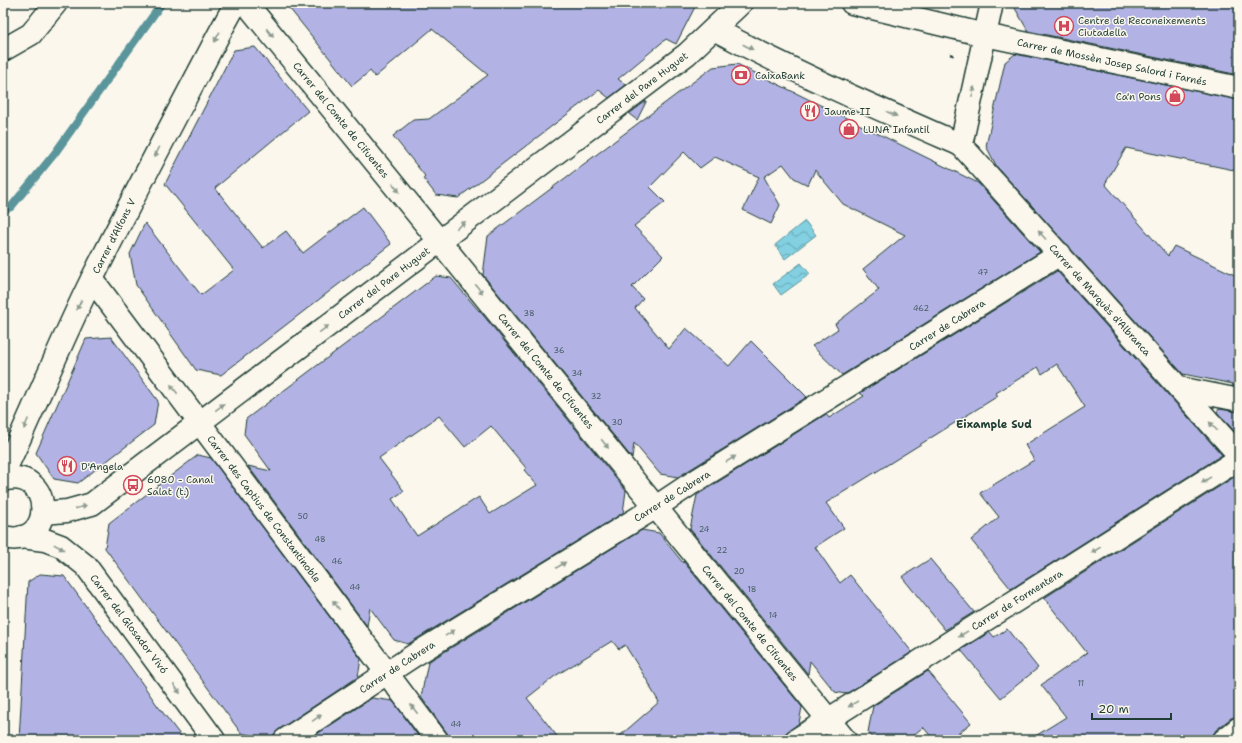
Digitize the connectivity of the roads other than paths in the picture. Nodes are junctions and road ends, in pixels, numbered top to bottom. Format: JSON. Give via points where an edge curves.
{"nodes":[{"id":1,"x":56,"y":3,"type":"edge"},
{"id":2,"x":236,"y":3,"type":"edge"},
{"id":3,"x":246,"y":3,"type":"edge"},
{"id":4,"x":741,"y":3,"type":"edge"},
{"id":5,"x":852,"y":3,"type":"edge"},
{"id":6,"x":992,"y":3,"type":"edge"},
{"id":7,"x":714,"y":29,"type":"junction"},
{"id":8,"x":985,"y":35,"type":"junction"},
{"id":9,"x":3,"y":50,"type":"edge"},
{"id":10,"x":1239,"y":88,"type":"edge"},
{"id":11,"x":960,"y":145,"type":"junction"},
{"id":12,"x":440,"y":241,"type":"junction"},
{"id":13,"x":1060,"y":254,"type":"junction"},
{"id":14,"x":92,"y":279,"type":"junction"},
{"id":15,"x":1178,"y":388,"type":"junction"},
{"id":16,"x":1239,"y":400,"type":"edge"},
{"id":17,"x":199,"y":423,"type":"junction"},
{"id":18,"x":1239,"y":455,"type":"edge"},
{"id":19,"x":1239,"y":459,"type":"edge"},
{"id":20,"x":3,"y":474,"type":"edge"},
{"id":21,"x":3,"y":480,"type":"edge"},
{"id":22,"x":656,"y":507,"type":"junction"},
{"id":23,"x":43,"y":513,"type":"junction"},
{"id":24,"x":13,"y":537,"type":"edge"},
{"id":25,"x":387,"y":673,"type":"junction"},
{"id":26,"x":828,"y":719,"type":"junction"},
{"id":27,"x":1239,"y":728,"type":"edge"},
{"id":28,"x":214,"y":740,"type":"edge"},
{"id":29,"x":285,"y":740,"type":"edge"},
{"id":30,"x":437,"y":740,"type":"edge"},
{"id":31,"x":796,"y":740,"type":"edge"},
{"id":32,"x":846,"y":740,"type":"edge"},
{"id":33,"x":1224,"y":740,"type":"edge"}],
"edges":[{"from":1,"to":9,"type":"street","via":[[31,34]]},
{"from":2,"to":14,"type":"street","name":"Carrer d'Alfons V","one_way":true},
{"from":3,"to":12,"type":"street","name":"Carrer del Comte de Cifuentes","one_way":true},
{"from":4,"to":7,"type":"street","name":"Carrer del Pare Huguet"},
{"from":5,"to":8,"type":"street","name":"Carrer de Mossèn Josep Salord i Farnés"},
{"from":6,"to":8,"type":"street"},
{"from":7,"to":11,"type":"street","one_way":true,"via":[[764,56]]},
{"from":12,"to":7,"type":"street","name":"Carrer del Pare Huguet","one_way":true,"via":[[687,54]]},
{"from":8,"to":10,"type":"street","name":"Carrer de Mossèn Josep Salord i Farnés"},
{"from":11,"to":8,"type":"street","one_way":true},
{"from":13,"to":11,"type":"street","name":"Carrer de Marquès d'Albranca","one_way":true},
{"from":17,"to":12,"type":"street","name":"Carrer del Pare Huguet","one_way":true},
{"from":12,"to":22,"type":"street","name":"Carrer del Comte de Cifuentes","one_way":true},
{"from":13,"to":15,"type":"street","name":"Carrer de Marquès d'Albranca"},
{"from":22,"to":13,"type":"street","name":"Carrer de Cabrera","one_way":true},
{"from":17,"to":14,"type":"street","name":"Carrer des Captius de Constantinoble","one_way":true},
{"from":14,"to":20,"type":"street","name":"Carrer d'Alfons V","one_way":true},
{"from":15,"to":16,"type":"street"},
{"from":18,"to":15,"type":"street","name":"Carrer de Marquès d'Albranca","one_way":true},
{"from":23,"to":17,"type":"street","name":"Carrer del Pare Huguet","one_way":true,"via":[[67,511],[92,504]]},
{"from":25,"to":17,"type":"street","name":"Carrer des Captius de Constantinoble","one_way":true},
{"from":19,"to":26,"type":"street","name":"Carrer de Formentera","one_way":true},
{"from":21,"to":23,"type":"street","via":[[18,479],[27,482],[40,495]]},
{"from":25,"to":22,"type":"street","name":"Carrer de Cabrera","one_way":true},
{"from":22,"to":26,"type":"street","name":"Carrer del Comte de Cifuentes"},
{"from":23,"to":24,"type":"street","via":[[41,521],[30,534]]},
{"from":24,"to":28,"type":"street","name":"Carrer del Glosador Vivó","one_way":true,"via":[[45,540],[61,546],[86,566]]},
{"from":29,"to":25,"type":"street","name":"Carrer de Cabrera","one_way":true},
{"from":30,"to":25,"type":"street","name":"Carrer des Captius de Constantinoble","one_way":true},
{"from":26,"to":31,"type":"street","name":"Carrer de Formentera"},
{"from":26,"to":32,"type":"street","name":"Carrer del Comte de Cifuentes"},
{"from":27,"to":33,"type":"street"}]}
